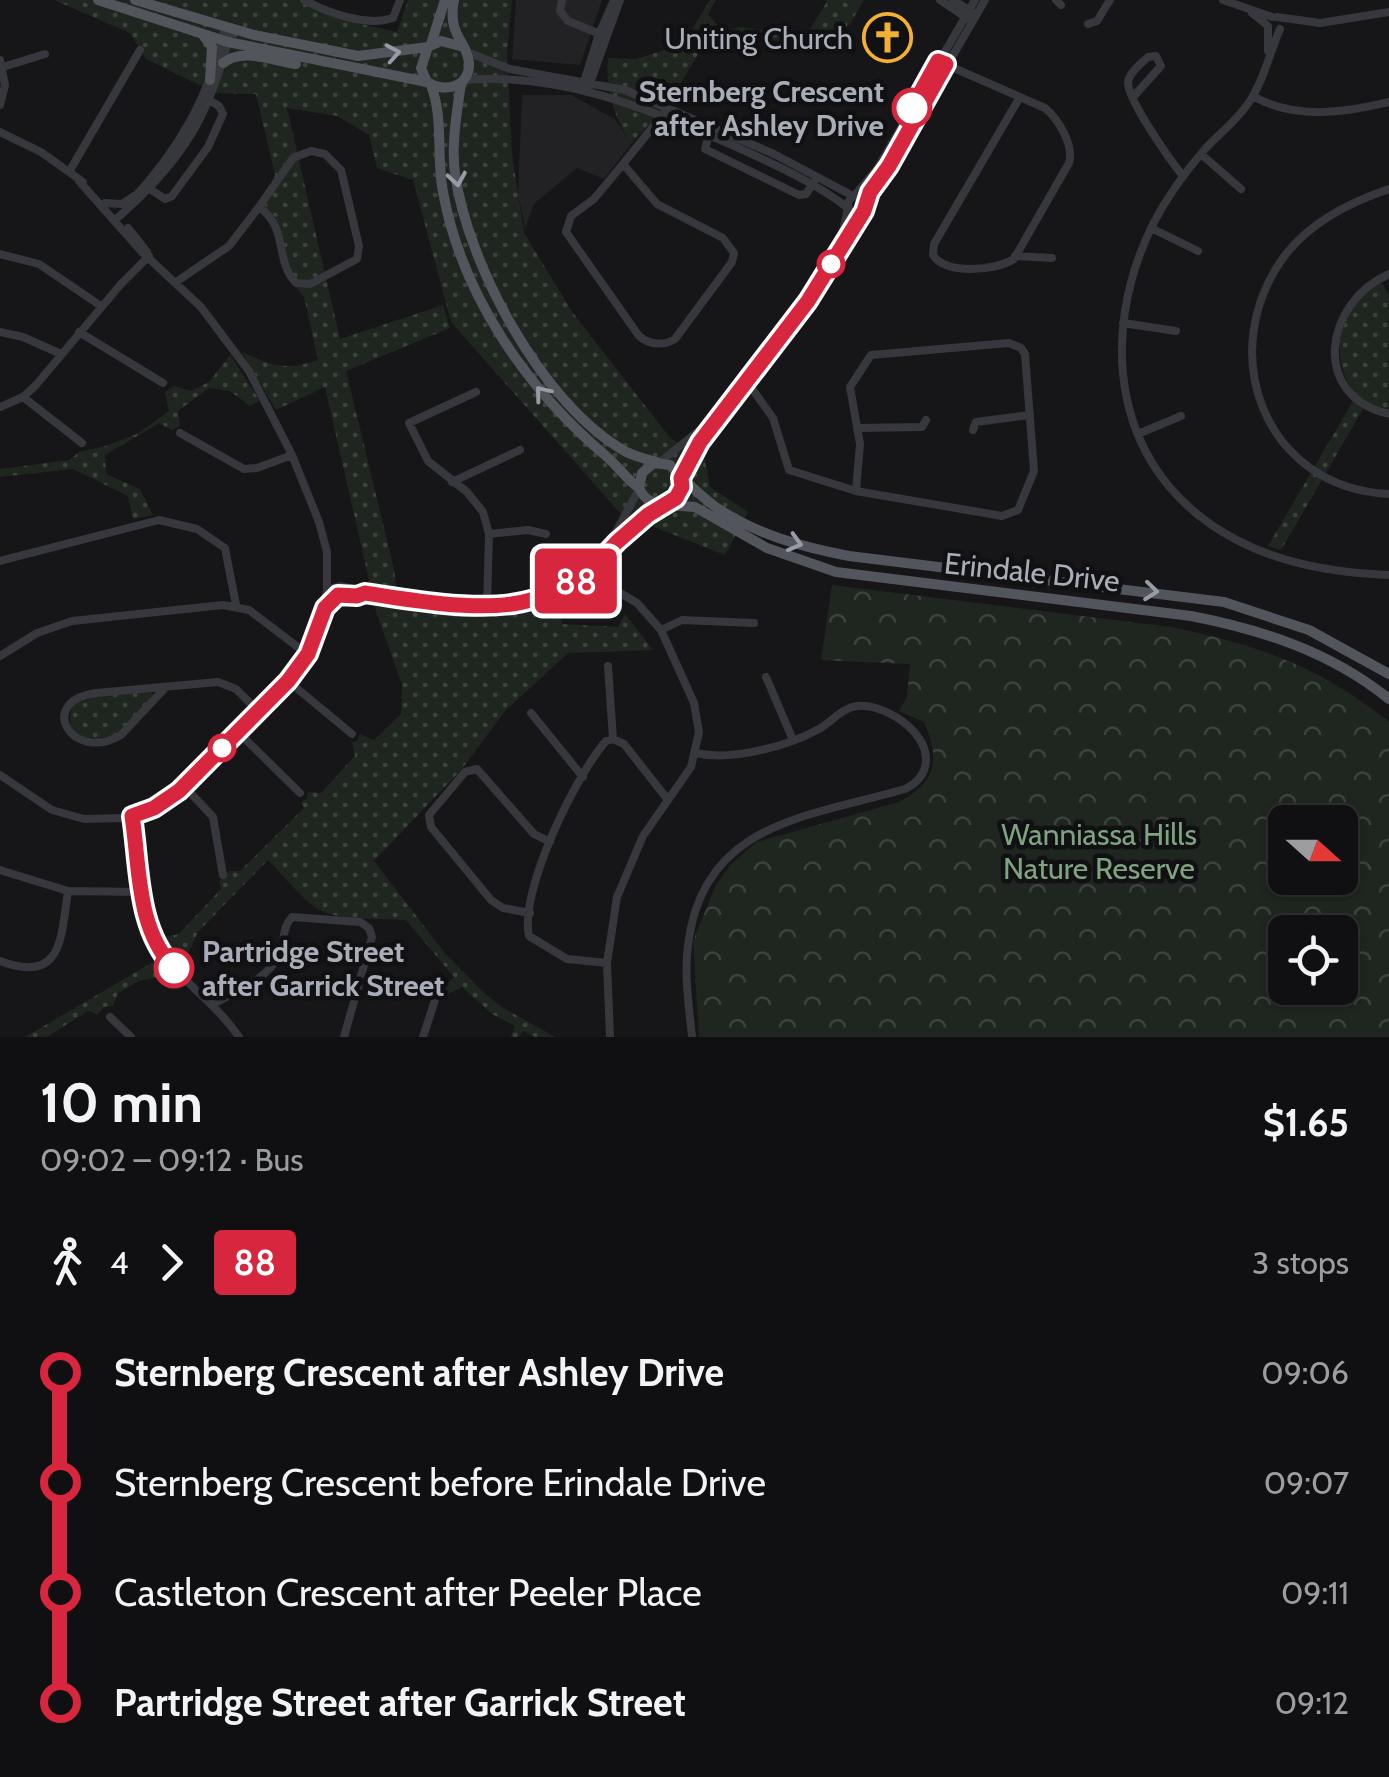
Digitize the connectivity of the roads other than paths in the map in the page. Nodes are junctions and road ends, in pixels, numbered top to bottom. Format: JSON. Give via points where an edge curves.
{"nodes":[{"id":1,"x":98,"y":0,"type":"edge"},
{"id":2,"x":118,"y":0,"type":"edge"},
{"id":3,"x":136,"y":0,"type":"edge"},
{"id":4,"x":304,"y":0,"type":"edge"},
{"id":5,"x":400,"y":0,"type":"edge"},
{"id":6,"x":445,"y":0,"type":"edge"},
{"id":7,"x":454,"y":0,"type":"edge"},
{"id":8,"x":562,"y":0,"type":"edge"},
{"id":9,"x":617,"y":0,"type":"edge"},
{"id":10,"x":940,"y":0,"type":"edge"},
{"id":11,"x":956,"y":0,"type":"edge"},
{"id":12,"x":985,"y":0,"type":"edge"},
{"id":13,"x":1110,"y":0,"type":"edge"},
{"id":14,"x":1228,"y":1,"type":"edge"},
{"id":15,"x":971,"y":10,"type":"edge"},
{"id":16,"x":1389,"y":12,"type":"edge"},
{"id":17,"x":1273,"y":20,"type":"junction"},
{"id":18,"x":166,"y":23,"type":"junction"},
{"id":19,"x":1300,"y":23,"type":"junction"},
{"id":20,"x":1096,"y":24,"type":"dead end"},
{"id":21,"x":228,"y":28,"type":"junction"},
{"id":22,"x":1280,"y":29,"type":"junction"},
{"id":23,"x":203,"y":34,"type":"junction"},
{"id":24,"x":602,"y":35,"type":"junction"},
{"id":25,"x":225,"y":41,"type":"junction"},
{"id":26,"x":430,"y":46,"type":"junction"},
{"id":27,"x":462,"y":48,"type":"junction"},
{"id":28,"x":266,"y":49,"type":"junction"},
{"id":29,"x":140,"y":50,"type":"dead end"},
{"id":30,"x":45,"y":54,"type":"dead end"},
{"id":31,"x":1268,"y":58,"type":"junction"},
{"id":32,"x":594,"y":61,"type":"junction"},
{"id":33,"x":942,"y":62,"type":"junction"},
{"id":34,"x":223,"y":63,"type":"junction"},
{"id":35,"x":1,"y":64,"type":"edge"},
{"id":36,"x":528,"y":72,"type":"junction"},
{"id":37,"x":558,"y":76,"type":"junction"},
{"id":38,"x":210,"y":80,"type":"junction"},
{"id":39,"x":462,"y":81,"type":"junction"},
{"id":40,"x":429,"y":83,"type":"junction"},
{"id":41,"x":532,"y":83,"type":"junction"},
{"id":42,"x":586,"y":86,"type":"junction"},
{"id":43,"x":625,"y":95,"type":"junction"},
{"id":44,"x":1134,"y":96,"type":"junction"},
{"id":45,"x":1252,"y":96,"type":"junction"},
{"id":46,"x":1020,"y":97,"type":"junction"},
{"id":47,"x":206,"y":99,"type":"junction"},
{"id":48,"x":1389,"y":102,"type":"edge"},
{"id":49,"x":0,"y":105,"type":"edge"},
{"id":50,"x":665,"y":112,"type":"junction"},
{"id":51,"x":710,"y":131,"type":"junction"},
{"id":52,"x":0,"y":132,"type":"edge"},
{"id":53,"x":1201,"y":154,"type":"junction"},
{"id":54,"x":624,"y":164,"type":"junction"},
{"id":55,"x":69,"y":172,"type":"junction"},
{"id":56,"x":1183,"y":176,"type":"junction"},
{"id":57,"x":80,"y":180,"type":"junction"},
{"id":58,"x":814,"y":182,"type":"junction"},
{"id":59,"x":148,"y":187,"type":"junction"},
{"id":60,"x":1389,"y":188,"type":"edge"},
{"id":61,"x":1241,"y":189,"type":"dead end"},
{"id":62,"x":140,"y":195,"type":"junction"},
{"id":63,"x":854,"y":196,"type":"junction"},
{"id":64,"x":105,"y":203,"type":"junction"},
{"id":65,"x":259,"y":206,"type":"junction"},
{"id":66,"x":848,"y":208,"type":"junction"},
{"id":67,"x":864,"y":209,"type":"junction"},
{"id":68,"x":115,"y":218,"type":"junction"},
{"id":69,"x":1151,"y":228,"type":"junction"},
{"id":70,"x":130,"y":230,"type":"junction"},
{"id":71,"x":1198,"y":251,"type":"dead end"},
{"id":72,"x":0,"y":254,"type":"edge"},
{"id":73,"x":149,"y":256,"type":"junction"},
{"id":74,"x":1015,"y":256,"type":"junction"},
{"id":75,"x":1052,"y":258,"type":"dead end"},
{"id":76,"x":1389,"y":274,"type":"edge"},
{"id":77,"x":176,"y":282,"type":"junction"},
{"id":78,"x":102,"y":306,"type":"junction"},
{"id":79,"x":1123,"y":323,"type":"junction"},
{"id":80,"x":1176,"y":330,"type":"dead end"},
{"id":81,"x":0,"y":332,"type":"edge"},
{"id":82,"x":80,"y":332,"type":"junction"},
{"id":83,"x":779,"y":337,"type":"junction"},
{"id":84,"x":61,"y":354,"type":"junction"},
{"id":85,"x":746,"y":380,"type":"junction"},
{"id":86,"x":163,"y":384,"type":"dead end"},
{"id":87,"x":476,"y":392,"type":"dead end"},
{"id":88,"x":23,"y":396,"type":"junction"},
{"id":89,"x":0,"y":407,"type":"edge"},
{"id":90,"x":1389,"y":414,"type":"edge"},
{"id":91,"x":1030,"y":415,"type":"junction"},
{"id":92,"x":1182,"y":416,"type":"dead end"},
{"id":93,"x":973,"y":423,"type":"dead end"},
{"id":94,"x":924,"y":427,"type":"dead end"},
{"id":95,"x":857,"y":428,"type":"junction"},
{"id":96,"x":180,"y":434,"type":"dead end"},
{"id":97,"x":1138,"y":434,"type":"junction"},
{"id":98,"x":82,"y":443,"type":"dead end"},
{"id":99,"x":520,"y":450,"type":"dead end"},
{"id":100,"x":292,"y":456,"type":"junction"},
{"id":101,"x":658,"y":463,"type":"junction"},
{"id":102,"x":681,"y":478,"type":"junction"},
{"id":103,"x":452,"y":482,"type":"junction"},
{"id":104,"x":639,"y":489,"type":"junction"},
{"id":105,"x":856,"y":490,"type":"junction"},
{"id":106,"x":1389,"y":494,"type":"edge"},
{"id":107,"x":665,"y":505,"type":"junction"},
{"id":108,"x":489,"y":534,"type":"junction"},
{"id":109,"x":546,"y":534,"type":"dead end"},
{"id":110,"x":590,"y":559,"type":"junction"},
{"id":111,"x":0,"y":561,"type":"edge"},
{"id":112,"x":600,"y":567,"type":"junction"},
{"id":113,"x":329,"y":573,"type":"junction"},
{"id":114,"x":588,"y":573,"type":"junction"},
{"id":115,"x":1389,"y":575,"type":"edge"},
{"id":116,"x":611,"y":585,"type":"junction"},
{"id":117,"x":328,"y":590,"type":"junction"},
{"id":118,"x":339,"y":590,"type":"junction"},
{"id":119,"x":236,"y":605,"type":"junction"},
{"id":120,"x":488,"y":606,"type":"junction"},
{"id":121,"x":325,"y":608,"type":"junction"},
{"id":122,"x":1191,"y":616,"type":"junction"},
{"id":123,"x":754,"y":624,"type":"dead end"},
{"id":124,"x":661,"y":630,"type":"junction"},
{"id":125,"x":308,"y":654,"type":"junction"},
{"id":126,"x":0,"y":656,"type":"edge"},
{"id":127,"x":608,"y":666,"type":"dead end"},
{"id":128,"x":1385,"y":671,"type":"edge"},
{"id":129,"x":766,"y":677,"type":"dead end"},
{"id":130,"x":288,"y":681,"type":"junction"},
{"id":131,"x":166,"y":687,"type":"junction"},
{"id":132,"x":1389,"y":690,"type":"edge"},
{"id":133,"x":1389,"y":699,"type":"edge"},
{"id":134,"x":258,"y":711,"type":"junction"},
{"id":135,"x":531,"y":714,"type":"dead end"},
{"id":136,"x":238,"y":732,"type":"junction"},
{"id":137,"x":352,"y":734,"type":"dead end"},
{"id":138,"x":612,"y":738,"type":"junction"},
{"id":139,"x":793,"y":740,"type":"junction"},
{"id":140,"x":696,"y":753,"type":"junction"},
{"id":141,"x":0,"y":775,"type":"edge"},
{"id":142,"x":583,"y":776,"type":"junction"},
{"id":143,"x":184,"y":786,"type":"junction"},
{"id":144,"x":300,"y":793,"type":"dead end"},
{"id":145,"x":668,"y":800,"type":"junction"},
{"id":146,"x":132,"y":816,"type":"junction"},
{"id":147,"x":550,"y":842,"type":"junction"},
{"id":148,"x":0,"y":870,"type":"edge"},
{"id":149,"x":223,"y":876,"type":"dead end"},
{"id":150,"x":68,"y":891,"type":"junction"},
{"id":151,"x":142,"y":892,"type":"junction"},
{"id":152,"x":530,"y":913,"type":"junction"},
{"id":153,"x":0,"y":960,"type":"edge"},
{"id":154,"x":607,"y":963,"type":"junction"},
{"id":155,"x":436,"y":997,"type":"dead end"},
{"id":156,"x":213,"y":1004,"type":"junction"},
{"id":157,"x":110,"y":1017,"type":"dead end"},
{"id":158,"x":131,"y":1037,"type":"edge"},
{"id":159,"x":238,"y":1037,"type":"edge"},
{"id":160,"x":344,"y":1037,"type":"edge"},
{"id":161,"x":422,"y":1037,"type":"edge"},
{"id":162,"x":610,"y":1037,"type":"edge"},
{"id":163,"x":692,"y":1037,"type":"edge"}],
"edges":[{"from":1,"to":18,"type":"main road"},
{"from":2,"to":18,"type":"street"},
{"from":3,"to":21,"type":"main road"},
{"from":4,"to":5,"type":"street","via":[[338,14],[384,20],[393,18]]},
{"from":6,"to":26,"type":"main road"},
{"from":7,"to":27,"type":"main road"},
{"from":8,"to":24,"type":"street","via":[[564,18]]},
{"from":9,"to":24,"type":"street"},
{"from":10,"to":15,"type":"street"},
{"from":11,"to":15,"type":"street"},
{"from":12,"to":15,"type":"street"},
{"from":13,"to":20,"type":"street"},
{"from":14,"to":17,"type":"street"},
{"from":15,"to":33,"type":"street"},
{"from":16,"to":19,"type":"street"},
{"from":17,"to":19,"type":"street"},
{"from":17,"to":22,"type":"street","via":[[1273,31]]},
{"from":17,"to":31,"type":"street"},
{"from":18,"to":23,"type":"main road"},
{"from":19,"to":22,"type":"street"},
{"from":21,"to":25,"type":"street"},
{"from":21,"to":28,"type":"main road"},
{"from":22,"to":31,"type":"street"},
{"from":23,"to":25,"type":"main road"},
{"from":23,"to":38,"type":"main road","via":[[212,47]]},
{"from":24,"to":32,"type":"street"},
{"from":25,"to":28,"type":"main road"},
{"from":25,"to":34,"type":"street"},
{"from":25,"to":38,"type":"street"},
{"from":26,"to":27,"type":"main road","via":[[448,41]]},
{"from":28,"to":26,"type":"main road","one_way":true,"via":[[284,41],[358,56]]},
{"from":26,"to":40,"type":"main road","via":[[421,68]]},
{"from":27,"to":36,"type":"street"},
{"from":27,"to":39,"type":"main road","via":[[469,61]]},
{"from":28,"to":34,"type":"main road"},
{"from":28,"to":40,"type":"main road"},
{"from":29,"to":55,"type":"street"},
{"from":30,"to":35,"type":"street"},
{"from":31,"to":45,"type":"street"},
{"from":32,"to":37,"type":"street"},
{"from":32,"to":42,"type":"street"},
{"from":32,"to":43,"type":"street","via":[[598,76]]},
{"from":33,"to":46,"type":"street"},
{"from":33,"to":63,"type":"street"},
{"from":33,"to":67,"type":"street"},
{"from":34,"to":47,"type":"street"},
{"from":35,"to":49,"type":"street"},
{"from":36,"to":37,"type":"street"},
{"from":36,"to":41,"type":"street"},
{"from":37,"to":42,"type":"street"},
{"from":38,"to":47,"type":"street"},
{"from":39,"to":40,"type":"main road","via":[[446,89]]},
{"from":39,"to":41,"type":"street"},
{"from":39,"to":101,"type":"main road","one_way":true,"via":[[455,171],[472,238],[499,302],[576,410],[621,449]]},
{"from":104,"to":40,"type":"main road","one_way":true,"via":[[558,414],[482,302],[444,196],[439,108]]},
{"from":41,"to":42,"type":"street"},
{"from":42,"to":43,"type":"street"},
{"from":43,"to":50,"type":"street"},
{"from":44,"to":44,"type":"street","via":[[1129,76],[1156,56],[1161,66]]},
{"from":44,"to":56,"type":"street"},
{"from":45,"to":48,"type":"street","via":[[1298,112]]},
{"from":45,"to":53,"type":"street"},
{"from":46,"to":74,"type":"street","via":[[1051,112],[1071,152]]},
{"from":46,"to":74,"type":"street","via":[[934,244],[934,261],[952,268],[1004,264]]},
{"from":47,"to":59,"type":"street","via":[[184,148]]},
{"from":47,"to":59,"type":"street","via":[[219,106],[223,119],[200,159],[169,198]]},
{"from":50,"to":51,"type":"street"},
{"from":50,"to":54,"type":"street"},
{"from":51,"to":58,"type":"street"},
{"from":51,"to":58,"type":"street","via":[[705,148],[799,195]]},
{"from":52,"to":55,"type":"street"},
{"from":53,"to":56,"type":"street"},
{"from":53,"to":61,"type":"street"},
{"from":54,"to":54,"type":"street","via":[[657,204],[732,248],[732,262],[675,339],[664,344],[639,336],[566,232],[571,216]]},
{"from":55,"to":57,"type":"street"},
{"from":56,"to":69,"type":"street"},
{"from":57,"to":64,"type":"street"},
{"from":57,"to":68,"type":"street"},
{"from":58,"to":63,"type":"street"},
{"from":58,"to":66,"type":"street"},
{"from":59,"to":62,"type":"street"},
{"from":60,"to":106,"type":"street","via":[[1335,212],[1286,254],[1258,310],[1253,362],[1262,410],[1289,452],[1341,485]]},
{"from":62,"to":64,"type":"street"},
{"from":62,"to":68,"type":"street"},
{"from":62,"to":70,"type":"street","via":[[129,214]]},
{"from":63,"to":66,"type":"street"},
{"from":63,"to":67,"type":"street","via":[[862,198]]},
{"from":64,"to":68,"type":"street"},
{"from":65,"to":65,"type":"street","via":[[275,221],[294,287],[357,259],[341,170],[326,154],[300,154],[288,163]]},
{"from":65,"to":77,"type":"street","via":[[229,246]]},
{"from":66,"to":67,"type":"street","via":[[854,214]]},
{"from":66,"to":83,"type":"street","via":[[843,230]]},
{"from":67,"to":83,"type":"street"},
{"from":68,"to":70,"type":"street"},
{"from":68,"to":73,"type":"street"},
{"from":69,"to":71,"type":"street"},
{"from":69,"to":79,"type":"street"},
{"from":70,"to":73,"type":"street"},
{"from":72,"to":78,"type":"street","via":[[38,264]]},
{"from":73,"to":77,"type":"street"},
{"from":73,"to":78,"type":"street"},
{"from":74,"to":75,"type":"street"},
{"from":76,"to":90,"type":"street","via":[[1348,305],[1335,350],[1348,392]]},
{"from":77,"to":100,"type":"street","via":[[220,329]]},
{"from":78,"to":82,"type":"street"},
{"from":79,"to":80,"type":"street"},
{"from":79,"to":97,"type":"street","via":[[1122,378]]},
{"from":81,"to":84,"type":"street"},
{"from":82,"to":84,"type":"street"},
{"from":82,"to":86,"type":"street"},
{"from":83,"to":85,"type":"street"},
{"from":84,"to":88,"type":"street"},
{"from":85,"to":101,"type":"street","via":[[696,435]]},
{"from":85,"to":102,"type":"street"},
{"from":85,"to":105,"type":"street","via":[[773,418],[789,470]]},
{"from":87,"to":103,"type":"street","via":[[410,423],[428,461]]},
{"from":88,"to":89,"type":"street"},
{"from":88,"to":98,"type":"street"},
{"from":91,"to":93,"type":"street"},
{"from":91,"to":95,"type":"street","via":[[1025,354],[1014,344],[896,350],[874,353],[853,379]]},
{"from":91,"to":105,"type":"street","via":[[1034,471],[1011,515]]},
{"from":92,"to":97,"type":"street"},
{"from":94,"to":95,"type":"street"},
{"from":95,"to":105,"type":"street"},
{"from":96,"to":100,"type":"street","via":[[244,469]]},
{"from":97,"to":115,"type":"street","via":[[1179,497],[1234,538],[1312,565]]},
{"from":99,"to":103,"type":"street"},
{"from":100,"to":113,"type":"street","via":[[320,522]]},
{"from":101,"to":102,"type":"main road"},
{"from":101,"to":104,"type":"main road","via":[[644,470]]},
{"from":102,"to":107,"type":"main road","via":[[679,494]]},
{"from":102,"to":128,"type":"main road","name":"Erindale Drive","one_way":true,"via":[[728,515],[797,544],[1224,602],[1292,622]]},
{"from":103,"to":108,"type":"street","via":[[476,501]]},
{"from":104,"to":107,"type":"main road","via":[[650,503]]},
{"from":104,"to":110,"type":"street","via":[[616,532]]},
{"from":107,"to":112,"type":"street","via":[[617,542]]},
{"from":107,"to":122,"type":"main road","name":"Erindale Drive","via":[[695,507],[767,548],[836,572]]},
{"from":108,"to":109,"type":"street"},
{"from":108,"to":120,"type":"street"},
{"from":110,"to":112,"type":"street"},
{"from":110,"to":114,"type":"street"},
{"from":111,"to":119,"type":"street","via":[[142,522],[172,522],[224,548]]},
{"from":112,"to":114,"type":"street"},
{"from":112,"to":116,"type":"street"},
{"from":113,"to":117,"type":"street"},
{"from":113,"to":118,"type":"street"},
{"from":114,"to":116,"type":"street"},
{"from":114,"to":120,"type":"street","via":[[534,599]]},
{"from":116,"to":124,"type":"street"},
{"from":117,"to":118,"type":"street"},
{"from":117,"to":121,"type":"street"},
{"from":118,"to":120,"type":"street"},
{"from":118,"to":121,"type":"street"},
{"from":119,"to":125,"type":"street"},
{"from":119,"to":126,"type":"street","via":[[72,621]]},
{"from":121,"to":125,"type":"street"},
{"from":122,"to":132,"type":"main road","via":[[1300,640]]},
{"from":122,"to":133,"type":"main road","name":"Erindale Drive","via":[[1299,646]]},
{"from":123,"to":124,"type":"street","via":[[682,620]]},
{"from":124,"to":140,"type":"street","via":[[694,704]]},
{"from":125,"to":130,"type":"street"},
{"from":127,"to":138,"type":"street"},
{"from":129,"to":139,"type":"street"},
{"from":130,"to":134,"type":"street"},
{"from":130,"to":137,"type":"street"},
{"from":131,"to":131,"type":"street","via":[[82,695],[66,709],[66,727],[80,742],[112,740]]},
{"from":131,"to":134,"type":"street","via":[[228,684]]},
{"from":134,"to":136,"type":"street"},
{"from":135,"to":142,"type":"street"},
{"from":136,"to":143,"type":"street"},
{"from":136,"to":144,"type":"street"},
{"from":138,"to":142,"type":"street"},
{"from":138,"to":145,"type":"street"},
{"from":139,"to":140,"type":"street","via":[[729,757]]},
{"from":139,"to":163,"type":"street","via":[[848,708],[870,707],[912,729],[924,746],[924,770],[905,790],[762,832],[723,860],[690,928]]},
{"from":140,"to":145,"type":"street"},
{"from":141,"to":146,"type":"street","via":[[68,816]]},
{"from":142,"to":147,"type":"street"},
{"from":143,"to":146,"type":"street"},
{"from":143,"to":149,"type":"street","via":[[212,818]]},
{"from":145,"to":154,"type":"street","via":[[622,882]]},
{"from":146,"to":151,"type":"street"},
{"from":147,"to":152,"type":"street"},
{"from":147,"to":152,"type":"street","via":[[534,834],[477,769],[465,772],[429,814],[432,828],[491,900]]},
{"from":148,"to":150,"type":"street"},
{"from":150,"to":151,"type":"street"},
{"from":150,"to":153,"type":"street","via":[[53,958],[28,967]]},
{"from":151,"to":156,"type":"street","via":[[163,956]]},
{"from":152,"to":154,"type":"street","via":[[533,940],[574,961]]},
{"from":154,"to":162,"type":"street"},
{"from":155,"to":161,"type":"street"},
{"from":156,"to":159,"type":"street"},
{"from":156,"to":160,"type":"street","via":[[266,972],[292,917],[360,922],[372,937]]},
{"from":157,"to":158,"type":"street"}]}
